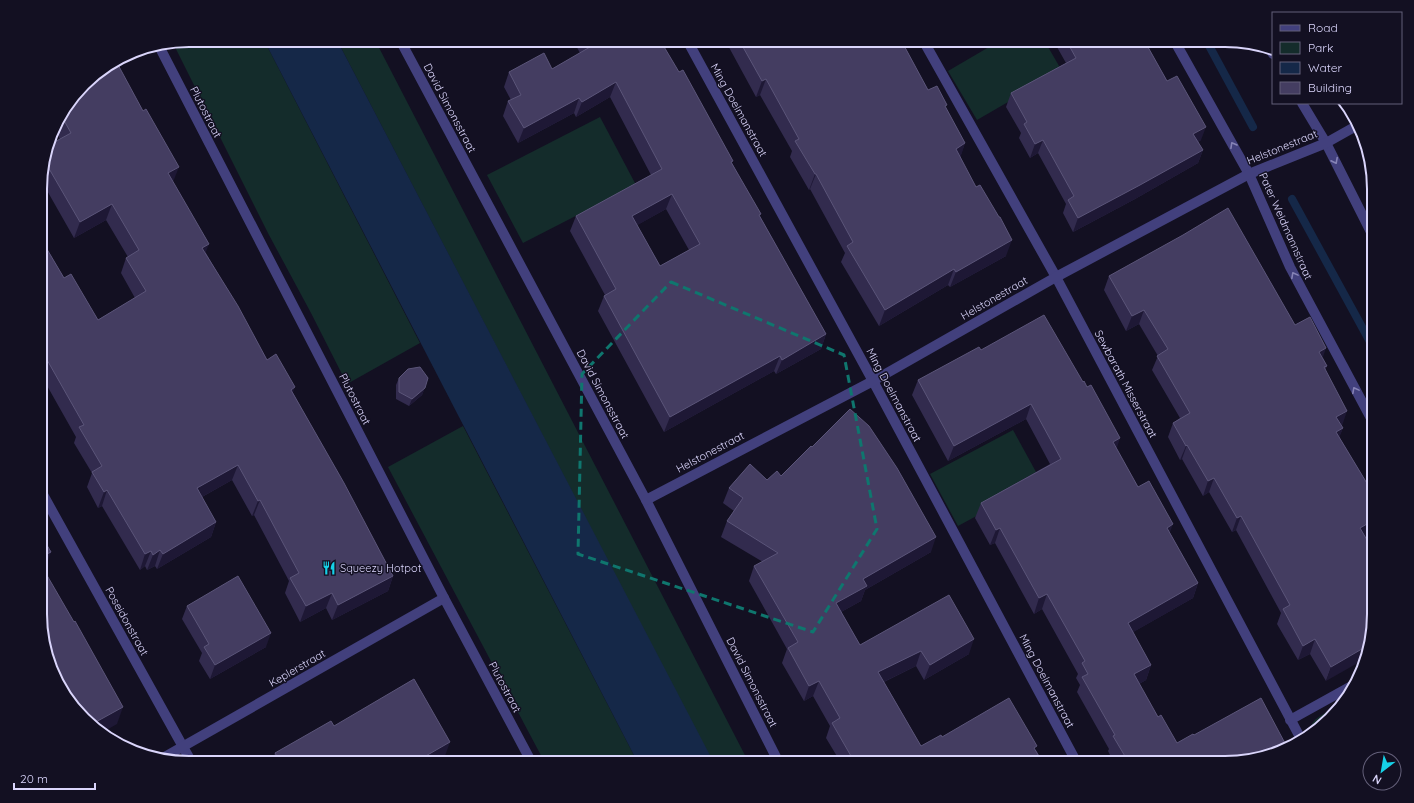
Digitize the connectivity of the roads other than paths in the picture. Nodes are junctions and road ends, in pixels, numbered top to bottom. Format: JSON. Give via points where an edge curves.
{"nodes":[{"id":1,"x":404,"y":47,"type":"edge"},
{"id":2,"x":691,"y":47,"type":"edge"},
{"id":3,"x":927,"y":47,"type":"edge"},
{"id":4,"x":1178,"y":47,"type":"edge"},
{"id":5,"x":161,"y":50,"type":"edge"},
{"id":6,"x":1303,"y":104,"type":"edge"},
{"id":7,"x":1353,"y":128,"type":"edge"},
{"id":8,"x":1326,"y":143,"type":"junction"},
{"id":9,"x":1249,"y":174,"type":"junction"},
{"id":10,"x":1367,"y":224,"type":"edge"},
{"id":11,"x":1056,"y":277,"type":"junction"},
{"id":12,"x":873,"y":381,"type":"junction"},
{"id":13,"x":1367,"y":411,"type":"edge"},
{"id":14,"x":646,"y":500,"type":"junction"},
{"id":15,"x":47,"y":502,"type":"edge"},
{"id":16,"x":444,"y":598,"type":"junction"},
{"id":17,"x":1345,"y":690,"type":"edge"},
{"id":18,"x":1290,"y":720,"type":"junction"},
{"id":19,"x":1299,"y":735,"type":"edge"},
{"id":20,"x":183,"y":747,"type":"junction"},
{"id":21,"x":169,"y":755,"type":"edge"},
{"id":22,"x":188,"y":756,"type":"edge"},
{"id":23,"x":528,"y":756,"type":"edge"},
{"id":24,"x":775,"y":756,"type":"edge"},
{"id":25,"x":1073,"y":756,"type":"edge"}],
"edges":[{"from":1,"to":14,"type":"street","name":"David Simonsstraat"},
{"from":2,"to":12,"type":"street","name":"Ming Doelmanstraat"},
{"from":3,"to":11,"type":"street","name":"Sewbarath Misserstraat"},
{"from":9,"to":4,"type":"street","name":"Pater Weidmannstraat","one_way":true},
{"from":5,"to":16,"type":"street","name":"Plutostraat"},
{"from":6,"to":8,"type":"street"},
{"from":7,"to":8,"type":"street","name":"Helstonestraat"},
{"from":8,"to":9,"type":"street","name":"Helstonestraat"},
{"from":8,"to":10,"type":"street","one_way":true},
{"from":9,"to":11,"type":"street","name":"Helstonestraat"},
{"from":13,"to":9,"type":"street","name":"Pater Weidmannstraat","one_way":true,"via":[[1290,267]]},
{"from":11,"to":12,"type":"street","name":"Helstonestraat"},
{"from":11,"to":18,"type":"street","name":"Sewbarath Misserstraat"},
{"from":12,"to":14,"type":"street","name":"Helstonestraat"},
{"from":12,"to":25,"type":"street","name":"Ming Doelmanstraat"},
{"from":14,"to":24,"type":"street","name":"David Simonsstraat"},
{"from":15,"to":20,"type":"street","name":"Poseidonstraat"},
{"from":16,"to":20,"type":"street","name":"Keplerstraat"},
{"from":16,"to":23,"type":"street","name":"Plutostraat"},
{"from":17,"to":18,"type":"street"},
{"from":18,"to":19,"type":"street","name":"Sewbarath Misserstraat"},
{"from":20,"to":21,"type":"street","name":"Keplerstraat"},
{"from":20,"to":22,"type":"street","name":"Poseidonstraat"}]}
